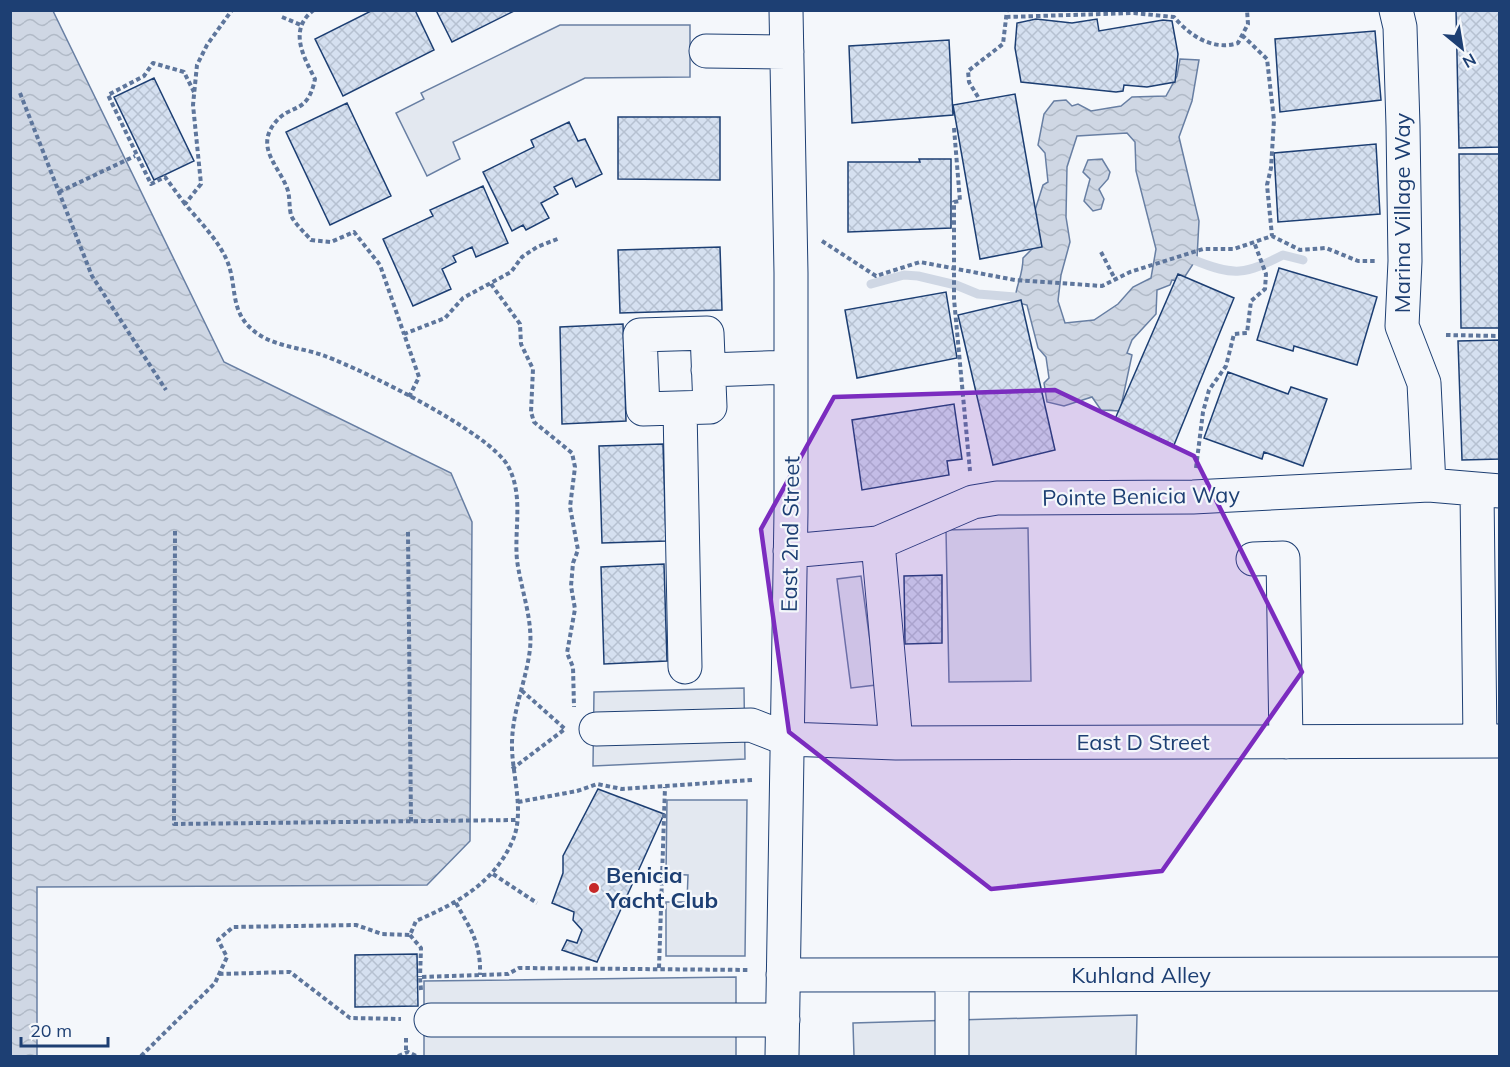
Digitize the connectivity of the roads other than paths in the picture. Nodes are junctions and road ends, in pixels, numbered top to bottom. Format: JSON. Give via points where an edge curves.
{"nodes":[{"id":1,"x":786,"y":10,"type":"edge"},
{"id":2,"x":1396,"y":10,"type":"edge"},
{"id":3,"x":706,"y":51,"type":"dead end"},
{"id":4,"x":787,"y":52,"type":"junction"},
{"id":5,"x":791,"y":367,"type":"junction"},
{"id":6,"x":708,"y":370,"type":"junction"},
{"id":7,"x":680,"y":408,"type":"junction"},
{"id":8,"x":1429,"y":484,"type":"junction"},
{"id":9,"x":1488,"y":491,"type":"edge"},
{"id":10,"x":878,"y":543,"type":"junction"},
{"id":11,"x":790,"y":551,"type":"junction"},
{"id":12,"x":1253,"y":559,"type":"dead end"},
{"id":13,"x":686,"y":667,"type":"dead end"},
{"id":14,"x":585,"y":719,"type":"road end"},
{"id":15,"x":787,"y":739,"type":"junction"},
{"id":16,"x":1490,"y":741,"type":"edge"},
{"id":17,"x":1286,"y":742,"type":"junction"},
{"id":18,"x":896,"y":743,"type":"junction"},
{"id":19,"x":1500,"y":974,"type":"edge"},
{"id":20,"x":783,"y":975,"type":"junction"},
{"id":21,"x":952,"y":975,"type":"junction"},
{"id":22,"x":419,"y":1011,"type":"road end"},
{"id":23,"x":783,"y":1020,"type":"junction"},
{"id":24,"x":782,"y":1056,"type":"edge"},
{"id":25,"x":952,"y":1056,"type":"edge"}],
"edges":[{"from":1,"to":4,"type":"street","name":"East 2nd Street"},
{"from":2,"to":8,"type":"street","name":"Marina Village Way","via":[[1400,27],[1403,148],[1402,326],[1424,383]]},
{"from":3,"to":4,"type":"street"},
{"from":4,"to":5,"type":"street","name":"East 2nd Street"},
{"from":5,"to":6,"type":"street"},
{"from":5,"to":11,"type":"street","name":"East 2nd Street"},
{"from":6,"to":7,"type":"street","via":[[710,407]]},
{"from":6,"to":7,"type":"street","via":[[707,333],[640,335],[643,409]]},
{"from":7,"to":13,"type":"street"},
{"from":8,"to":9,"type":"street","name":"Pointe Benicia Way"},
{"from":8,"to":10,"type":"street","name":"Pointe Benicia Way","via":[[1193,496],[997,498],[973,502]]},
{"from":9,"to":16,"type":"street"},
{"from":10,"to":11,"type":"street","name":"Pointe Benicia Way"},
{"from":10,"to":18,"type":"street"},
{"from":11,"to":15,"type":"street","name":"East 2nd Street"},
{"from":12,"to":17,"type":"street","via":[[1283,558]]},
{"from":14,"to":15,"type":"street","name":"East D Street","via":[[751,725]]},
{"from":15,"to":18,"type":"street","name":"East D Street"},
{"from":15,"to":20,"type":"street","name":"East 2nd Street"},
{"from":16,"to":17,"type":"street","name":"East D Street"},
{"from":17,"to":18,"type":"street","name":"East D Street"},
{"from":19,"to":21,"type":"street","name":"Kuhland Alley"},
{"from":20,"to":21,"type":"street","name":"Kuhland Alley"},
{"from":20,"to":23,"type":"street","name":"East 2nd Street"},
{"from":21,"to":25,"type":"street"},
{"from":22,"to":23,"type":"street"},
{"from":23,"to":24,"type":"street","name":"East 2nd Street"}]}
